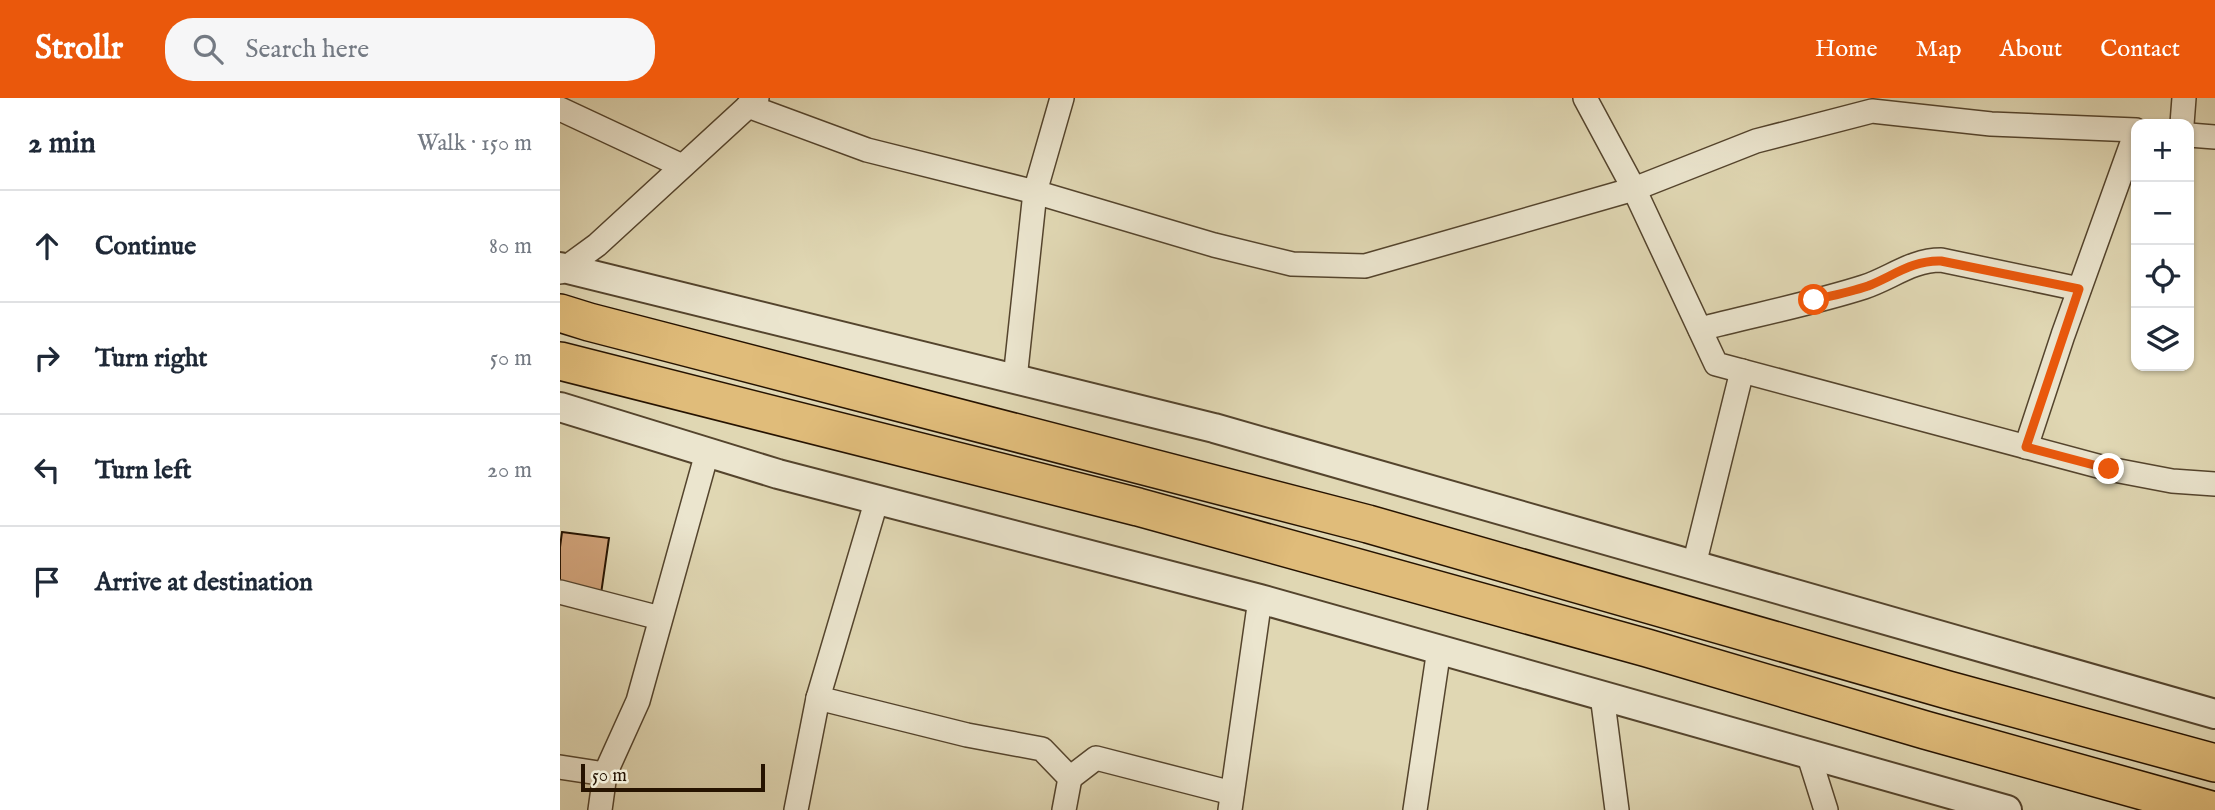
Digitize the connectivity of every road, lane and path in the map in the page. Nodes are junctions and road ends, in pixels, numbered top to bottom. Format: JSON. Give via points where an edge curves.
{"nodes":[{"id":1,"x":1062,"y":98,"type":"edge"},
{"id":2,"x":1585,"y":98,"type":"edge"},
{"id":3,"x":2184,"y":98,"type":"edge"},
{"id":4,"x":752,"y":102,"type":"edge"},
{"id":5,"x":560,"y":109,"type":"edge"},
{"id":6,"x":2182,"y":119,"type":"edge"},
{"id":7,"x":2131,"y":131,"type":"edge"},
{"id":8,"x":2194,"y":135,"type":"edge"},
{"id":9,"x":2215,"y":137,"type":"edge"},
{"id":10,"x":2131,"y":145,"type":"edge"},
{"id":11,"x":682,"y":166,"type":"junction"},
{"id":12,"x":1634,"y":189,"type":"junction"},
{"id":13,"x":1035,"y":192,"type":"junction"},
{"id":14,"x":561,"y":269,"type":"edge"},
{"id":15,"x":2079,"y":289,"type":"junction"},
{"id":16,"x":560,"y":313,"type":"edge"},
{"id":17,"x":1700,"y":329,"type":"junction"},
{"id":18,"x":560,"y":362,"type":"edge"},
{"id":19,"x":1742,"y":371,"type":"junction"},
{"id":20,"x":1015,"y":379,"type":"junction"},
{"id":21,"x":560,"y":407,"type":"edge"},
{"id":22,"x":2026,"y":447,"type":"junction"},
{"id":23,"x":707,"y":453,"type":"junction"},
{"id":24,"x":2215,"y":484,"type":"edge"},
{"id":25,"x":877,"y":499,"type":"junction"},
{"id":26,"x":1694,"y":565,"type":"junction"},
{"id":27,"x":560,"y":592,"type":"edge"},
{"id":28,"x":1260,"y":599,"type":"junction"},
{"id":29,"x":660,"y":618,"type":"junction"},
{"id":30,"x":1439,"y":649,"type":"junction"},
{"id":31,"x":1602,"y":695,"type":"junction"},
{"id":32,"x":818,"y":698,"type":"junction"},
{"id":33,"x":2215,"y":714,"type":"edge"},
{"id":34,"x":1808,"y":753,"type":"junction"},
{"id":35,"x":2215,"y":763,"type":"edge"},
{"id":36,"x":560,"y":767,"type":"edge"},
{"id":37,"x":605,"y":774,"type":"junction"},
{"id":38,"x":1070,"y":778,"type":"junction"},
{"id":39,"x":1231,"y":801,"type":"edge"},
{"id":40,"x":600,"y":810,"type":"edge"},
{"id":41,"x":796,"y":810,"type":"edge"},
{"id":42,"x":1064,"y":810,"type":"edge"},
{"id":43,"x":1415,"y":810,"type":"edge"},
{"id":44,"x":1617,"y":810,"type":"edge"},
{"id":45,"x":1826,"y":810,"type":"edge"},
{"id":46,"x":2007,"y":810,"type":"edge"},
{"id":47,"x":2211,"y":810,"type":"edge"}],
"edges":[{"from":1,"to":13,"type":"street"},
{"from":2,"to":12,"type":"street"},
{"from":3,"to":6,"type":"street"},
{"from":4,"to":11,"type":"street"},
{"from":4,"to":13,"type":"street","via":[[846,143]]},
{"from":5,"to":11,"type":"street"},
{"from":7,"to":12,"type":"street","via":[[1991,124],[1872,111],[1756,141]]},
{"from":8,"to":9,"type":"street"},
{"from":10,"to":15,"type":"street"},
{"from":11,"to":14,"type":"street","via":[[597,245]]},
{"from":12,"to":13,"type":"street","via":[[1365,266],[1292,264]]},
{"from":12,"to":17,"type":"street"},
{"from":13,"to":20,"type":"street"},
{"from":14,"to":20,"type":"street"},
{"from":15,"to":17,"type":"street","via":[[1930,260],[1866,286]]},
{"from":15,"to":22,"type":"street"},
{"from":16,"to":35,"type":"highway","via":[[1368,524]]},
{"from":17,"to":19,"type":"street","via":[[1716,364]]},
{"from":18,"to":47,"type":"highway","via":[[1138,507]]},
{"from":19,"to":22,"type":"street"},
{"from":19,"to":26,"type":"street"},
{"from":20,"to":26,"type":"street","via":[[1214,428]]},
{"from":21,"to":23,"type":"street"},
{"from":22,"to":24,"type":"street","via":[[2109,469]]},
{"from":23,"to":25,"type":"street"},
{"from":23,"to":29,"type":"street"},
{"from":25,"to":28,"type":"street"},
{"from":25,"to":32,"type":"street"},
{"from":26,"to":33,"type":"street"},
{"from":27,"to":29,"type":"street"},
{"from":28,"to":30,"type":"street"},
{"from":28,"to":39,"type":"street"},
{"from":29,"to":37,"type":"street","via":[[638,701]]},
{"from":30,"to":31,"type":"street"},
{"from":30,"to":43,"type":"street"},
{"from":31,"to":34,"type":"street"},
{"from":31,"to":44,"type":"street"},
{"from":32,"to":38,"type":"street","via":[[1042,749]]},
{"from":32,"to":41,"type":"street"},
{"from":34,"to":45,"type":"street"},
{"from":34,"to":46,"type":"street"},
{"from":36,"to":37,"type":"street"},
{"from":37,"to":40,"type":"street"},
{"from":38,"to":39,"type":"street","via":[[1096,758]]},
{"from":38,"to":42,"type":"street"}]}
